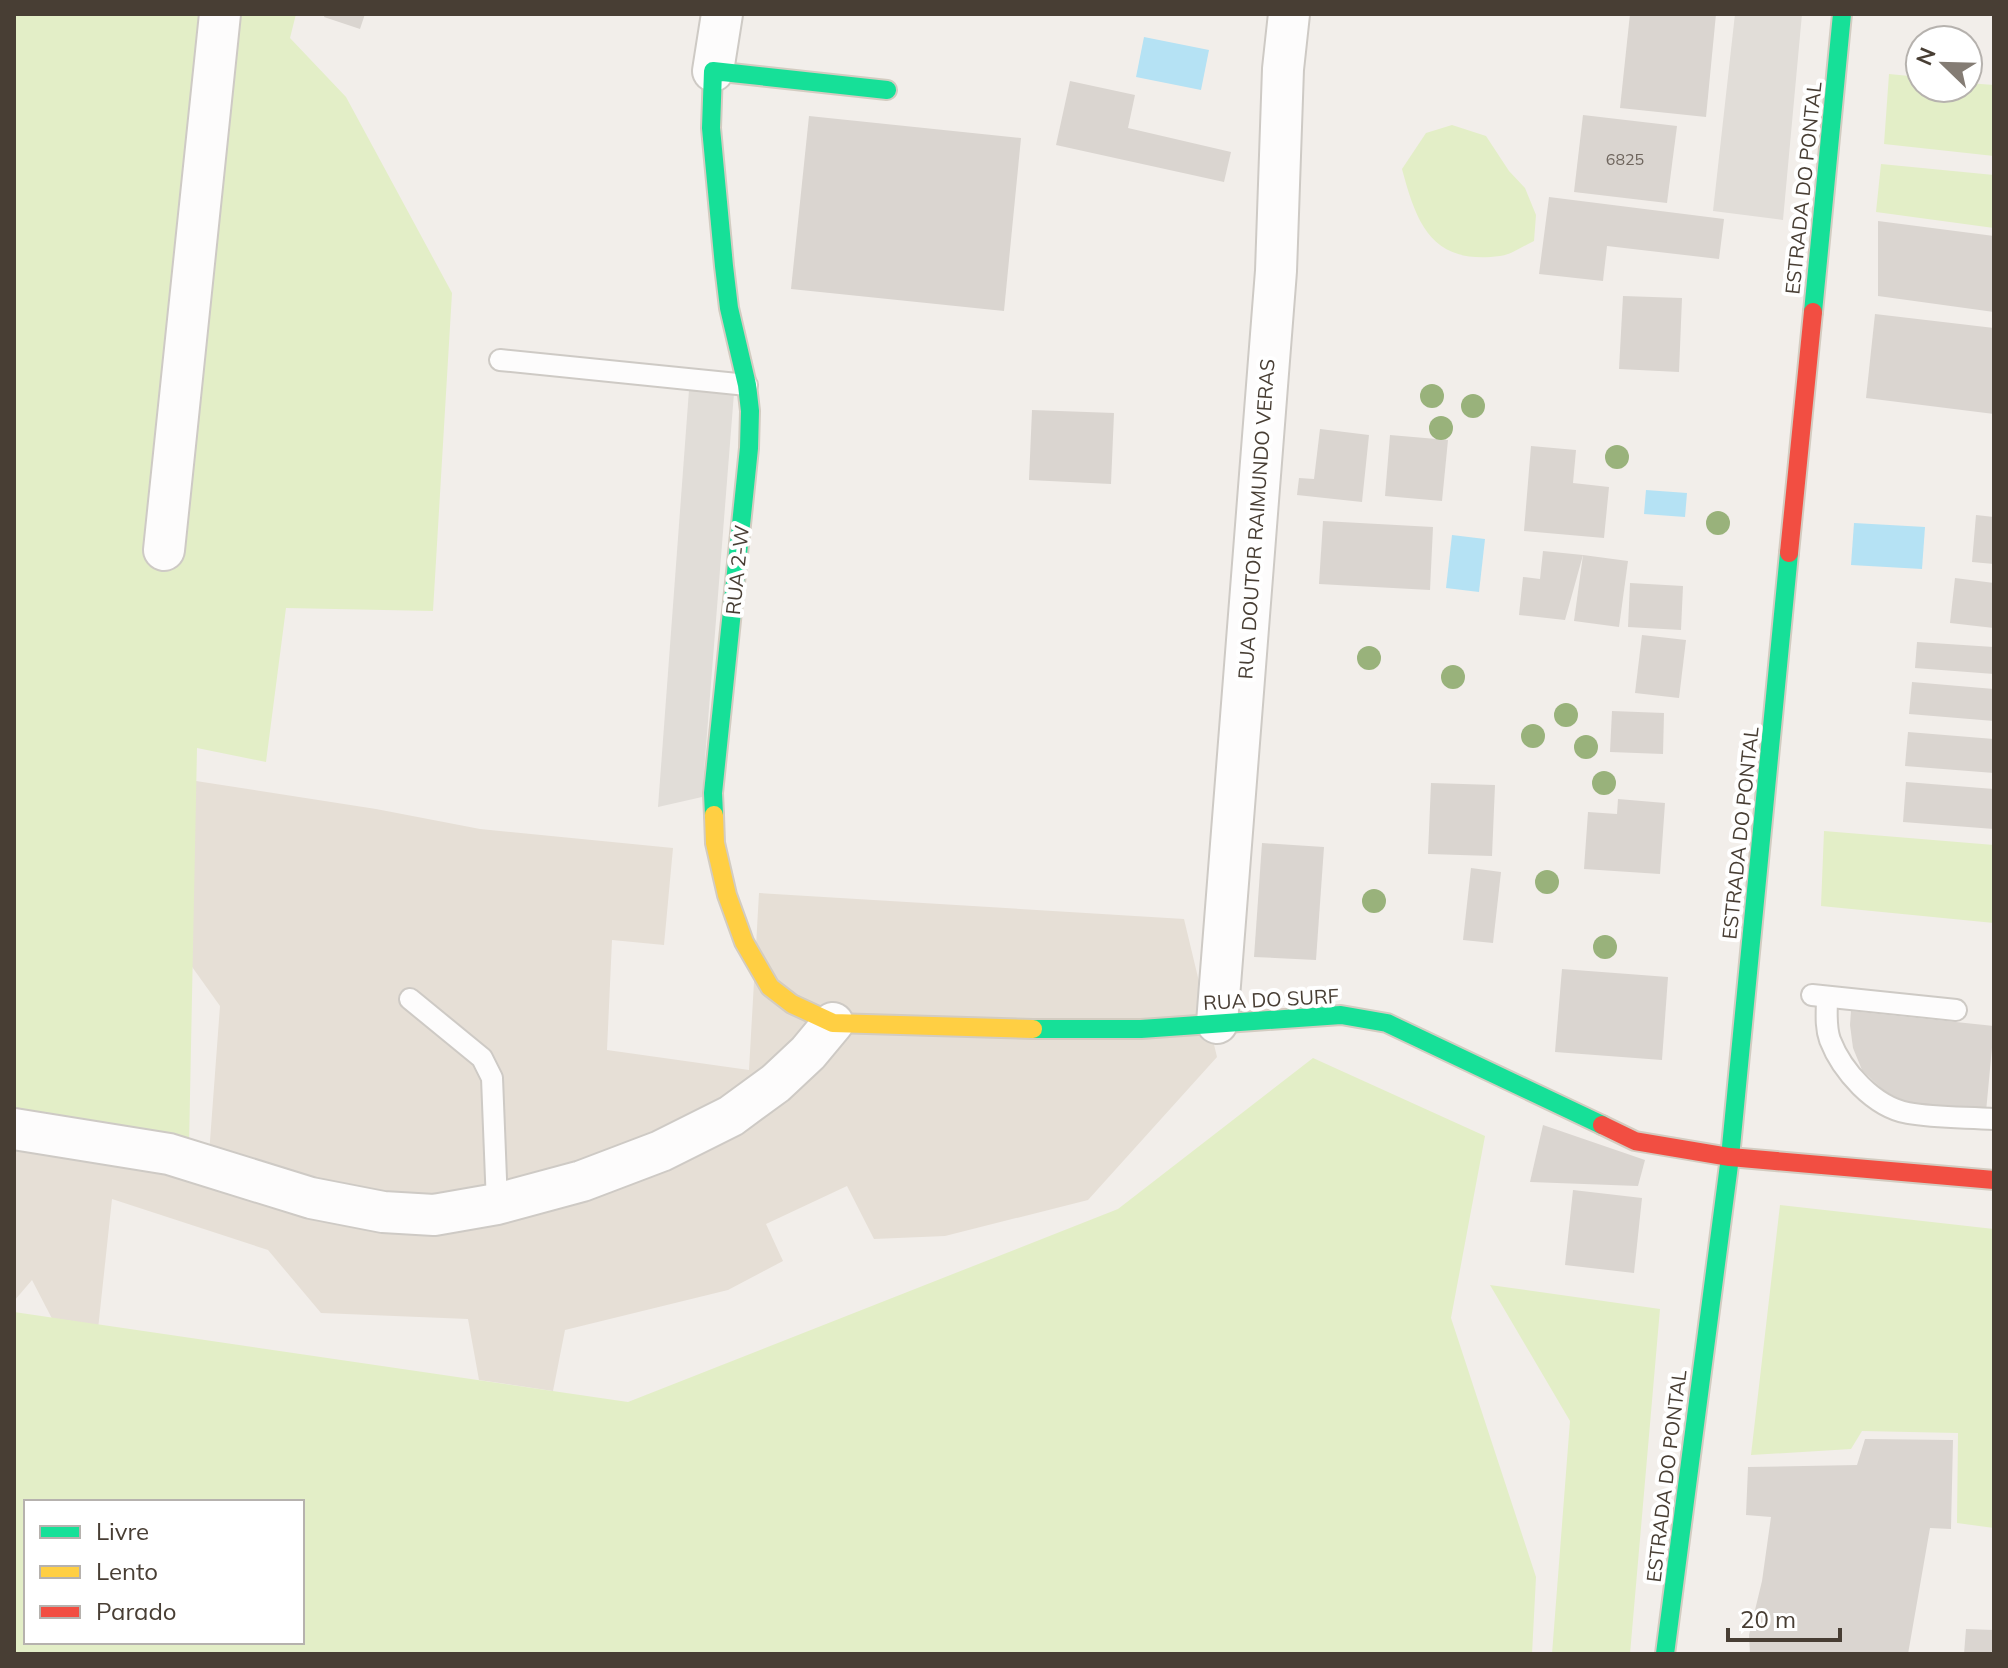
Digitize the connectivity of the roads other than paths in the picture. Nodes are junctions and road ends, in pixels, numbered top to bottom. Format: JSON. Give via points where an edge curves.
{"nodes":[{"id":1,"x":220,"y":14,"type":"edge"},
{"id":2,"x":722,"y":14,"type":"edge"},
{"id":3,"x":1289,"y":14,"type":"edge"},
{"id":4,"x":1842,"y":14,"type":"edge"},
{"id":5,"x":713,"y":71,"type":"junction"},
{"id":6,"x":887,"y":90,"type":"dead end"},
{"id":7,"x":500,"y":360,"type":"dead end"},
{"id":8,"x":747,"y":385,"type":"junction"},
{"id":9,"x":164,"y":550,"type":"dead end"},
{"id":10,"x":410,"y":999,"type":"dead end"},
{"id":11,"x":1956,"y":1010,"type":"dead end"},
{"id":12,"x":833,"y":1023,"type":"junction"},
{"id":13,"x":1217,"y":1023,"type":"junction"},
{"id":14,"x":1994,"y":1119,"type":"edge"},
{"id":15,"x":14,"y":1129,"type":"edge"},
{"id":16,"x":1730,"y":1157,"type":"junction"},
{"id":17,"x":1994,"y":1180,"type":"edge"},
{"id":18,"x":497,"y":1204,"type":"junction"},
{"id":19,"x":1665,"y":1654,"type":"edge"}],
"edges":[{"from":1,"to":9,"type":"street"},
{"from":2,"to":5,"type":"street","name":"RUA 2-W"},
{"from":3,"to":13,"type":"street","name":"RUA DOUTOR RAIMUNDO VERAS","via":[[1276,271]]},
{"from":4,"to":16,"type":"street","name":"ESTRADA DO PONTAL"},
{"from":5,"to":6,"type":"street"},
{"from":5,"to":8,"type":"street","name":"RUA 2-W","via":[[711,128],[724,266]]},
{"from":7,"to":8,"type":"lane"},
{"from":8,"to":12,"type":"street","name":"RUA 2-W","via":[[749,448],[713,793],[715,843],[744,942],[770,987]]},
{"from":10,"to":18,"type":"lane","via":[[482,1058],[492,1078]]},
{"from":11,"to":14,"type":"lane","via":[[1820,996],[1830,1039],[1842,1062],[1882,1103],[1907,1113]]},
{"from":12,"to":13,"type":"street","name":"RUA DO SURF","via":[[990,1029]]},
{"from":12,"to":18,"type":"street","via":[[776,1083],[731,1116],[661,1151],[582,1181]]},
{"from":13,"to":16,"type":"street","name":"RUA DO SURF","via":[[1341,1015],[1387,1023],[1635,1141]]},
{"from":15,"to":18,"type":"street","via":[[169,1154],[311,1198],[383,1212],[434,1215]]},
{"from":16,"to":17,"type":"street","name":"RUA DO SURF"},
{"from":16,"to":19,"type":"street","name":"ESTRADA DO PONTAL"}]}
